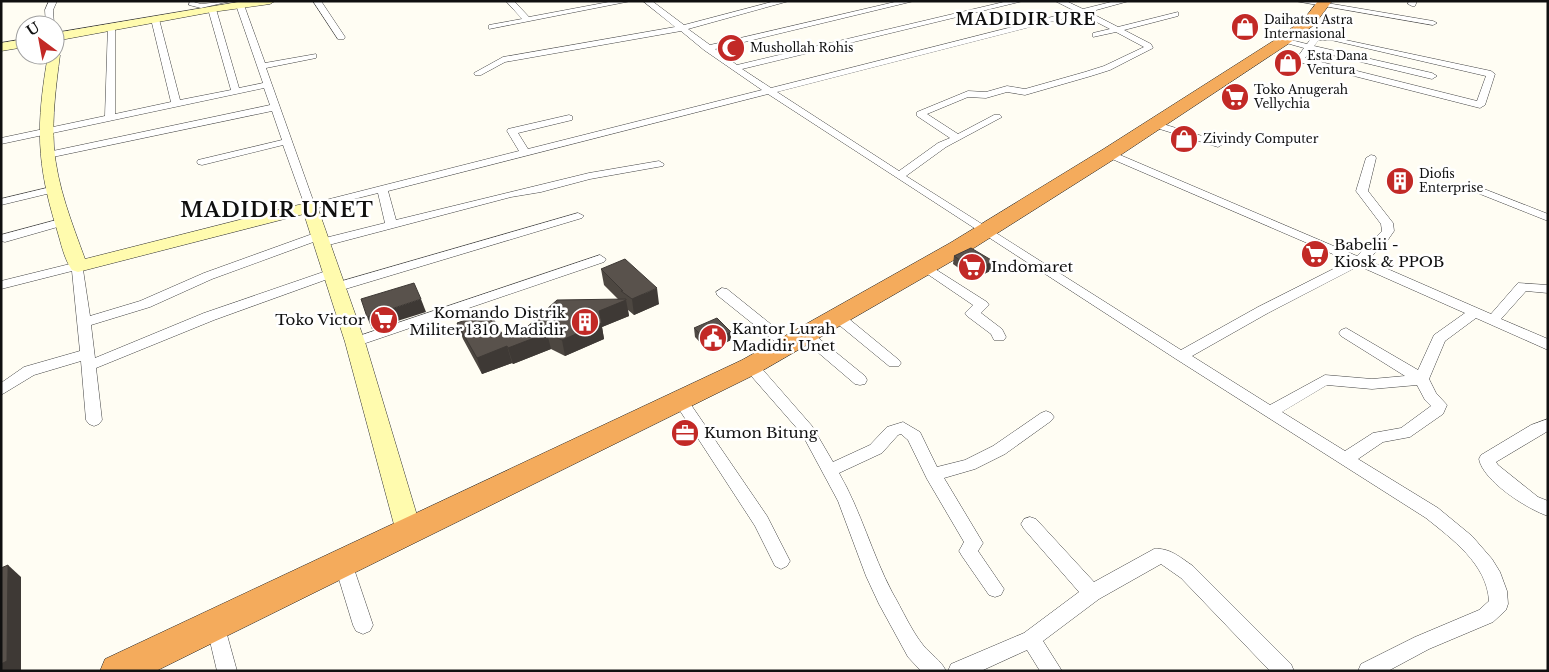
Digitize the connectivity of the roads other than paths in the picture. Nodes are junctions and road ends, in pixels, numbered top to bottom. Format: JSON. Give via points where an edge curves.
{"nodes":[{"id":1,"x":52,"y":1,"type":"edge"},
{"id":2,"x":227,"y":1,"type":"edge"},
{"id":3,"x":270,"y":1,"type":"edge"},
{"id":4,"x":317,"y":1,"type":"edge"},
{"id":5,"x":510,"y":1,"type":"edge"},
{"id":6,"x":627,"y":1,"type":"edge"},
{"id":7,"x":648,"y":1,"type":"edge"},
{"id":8,"x":785,"y":1,"type":"edge"},
{"id":9,"x":910,"y":1,"type":"edge"},
{"id":10,"x":1019,"y":1,"type":"edge"},
{"id":11,"x":1059,"y":1,"type":"edge"},
{"id":12,"x":1125,"y":1,"type":"edge"},
{"id":13,"x":256,"y":2,"type":"edge"},
{"id":14,"x":1315,"y":2,"type":"edge"},
{"id":15,"x":192,"y":3,"type":"dead end"},
{"id":16,"x":240,"y":5,"type":"junction"},
{"id":17,"x":212,"y":9,"type":"junction"},
{"id":18,"x":1082,"y":12,"type":"junction"},
{"id":19,"x":1175,"y":14,"type":"dead end"},
{"id":20,"x":49,"y":15,"type":"edge"},
{"id":21,"x":526,"y":19,"type":"junction"},
{"id":22,"x":155,"y":20,"type":"junction"},
{"id":23,"x":1433,"y":23,"type":"dead end"},
{"id":24,"x":111,"y":27,"type":"junction"},
{"id":25,"x":492,"y":27,"type":"dead end"},
{"id":26,"x":681,"y":28,"type":"junction"},
{"id":27,"x":1118,"y":30,"type":"junction"},
{"id":28,"x":1096,"y":34,"type":"dead end"},
{"id":29,"x":65,"y":37,"type":"edge"},
{"id":30,"x":341,"y":37,"type":"dead end"},
{"id":31,"x":1283,"y":41,"type":"junction"},
{"id":32,"x":15,"y":44,"type":"edge"},
{"id":33,"x":1,"y":47,"type":"edge"},
{"id":34,"x":707,"y":48,"type":"junction"},
{"id":35,"x":1309,"y":48,"type":"junction"},
{"id":36,"x":313,"y":56,"type":"dead end"},
{"id":37,"x":1442,"y":63,"type":"junction"},
{"id":38,"x":53,"y":65,"type":"edge"},
{"id":39,"x":260,"y":67,"type":"junction"},
{"id":40,"x":735,"y":68,"type":"junction"},
{"id":41,"x":478,"y":74,"type":"dead end"},
{"id":42,"x":1432,"y":76,"type":"junction"},
{"id":43,"x":267,"y":85,"type":"junction"},
{"id":44,"x":768,"y":91,"type":"junction"},
{"id":45,"x":1422,"y":91,"type":"junction"},
{"id":46,"x":236,"y":92,"type":"junction"},
{"id":47,"x":176,"y":104,"type":"junction"},
{"id":48,"x":276,"y":107,"type":"junction"},
{"id":49,"x":997,"y":116,"type":"dead end"},
{"id":50,"x":110,"y":118,"type":"junction"},
{"id":51,"x":569,"y":118,"type":"dead end"},
{"id":52,"x":1153,"y":124,"type":"junction"},
{"id":53,"x":46,"y":132,"type":"junction"},
{"id":54,"x":958,"y":138,"type":"junction"},
{"id":55,"x":1,"y":141,"type":"edge"},
{"id":56,"x":288,"y":141,"type":"junction"},
{"id":57,"x":1218,"y":144,"type":"dead end"},
{"id":58,"x":525,"y":153,"type":"junction"},
{"id":59,"x":48,"y":154,"type":"junction"},
{"id":60,"x":1109,"y":154,"type":"junction"},
{"id":61,"x":1371,"y":158,"type":"dead end"},
{"id":62,"x":202,"y":162,"type":"dead end"},
{"id":63,"x":659,"y":164,"type":"dead end"},
{"id":64,"x":899,"y":176,"type":"junction"},
{"id":65,"x":382,"y":189,"type":"junction"},
{"id":66,"x":55,"y":190,"type":"junction"},
{"id":67,"x":1479,"y":190,"type":"dead end"},
{"id":68,"x":1,"y":202,"type":"edge"},
{"id":69,"x":310,"y":207,"type":"junction"},
{"id":70,"x":578,"y":216,"type":"dead end"},
{"id":71,"x":1548,"y":218,"type":"edge"},
{"id":72,"x":64,"y":222,"type":"junction"},
{"id":73,"x":391,"y":224,"type":"junction"},
{"id":74,"x":985,"y":231,"type":"junction"},
{"id":75,"x":5,"y":238,"type":"dead end"},
{"id":76,"x":320,"y":240,"type":"junction"},
{"id":77,"x":600,"y":260,"type":"dead end"},
{"id":78,"x":1359,"y":261,"type":"junction"},
{"id":79,"x":78,"y":266,"type":"junction"},
{"id":80,"x":924,"y":266,"type":"junction"},
{"id":81,"x":334,"y":280,"type":"junction"},
{"id":82,"x":1,"y":285,"type":"edge"},
{"id":83,"x":1548,"y":289,"type":"edge"},
{"id":84,"x":722,"y":292,"type":"dead end"},
{"id":85,"x":1473,"y":313,"type":"junction"},
{"id":86,"x":838,"y":317,"type":"junction"},
{"id":87,"x":1492,"y":321,"type":"junction"},
{"id":88,"x":84,"y":322,"type":"junction"},
{"id":89,"x":1346,"y":333,"type":"dead end"},
{"id":90,"x":999,"y":337,"type":"dead end"},
{"id":91,"x":797,"y":340,"type":"junction"},
{"id":92,"x":355,"y":342,"type":"junction"},
{"id":93,"x":1548,"y":346,"type":"edge"},
{"id":94,"x":1181,"y":356,"type":"junction"},
{"id":95,"x":87,"y":360,"type":"junction"},
{"id":96,"x":894,"y":363,"type":"dead end"},
{"id":97,"x":751,"y":366,"type":"junction"},
{"id":98,"x":1422,"y":379,"type":"junction"},
{"id":99,"x":860,"y":380,"type":"dead end"},
{"id":100,"x":1,"y":390,"type":"edge"},
{"id":101,"x":680,"y":400,"type":"junction"},
{"id":102,"x":1270,"y":412,"type":"junction"},
{"id":103,"x":1046,"y":418,"type":"dead end"},
{"id":104,"x":94,"y":420,"type":"dead end"},
{"id":105,"x":1548,"y":425,"type":"edge"},
{"id":106,"x":1346,"y":459,"type":"junction"},
{"id":107,"x":830,"y":470,"type":"junction"},
{"id":108,"x":933,"y":474,"type":"junction"},
{"id":109,"x":1548,"y":509,"type":"edge"},
{"id":110,"x":1030,"y":524,"type":"dead end"},
{"id":111,"x":410,"y":532,"type":"junction"},
{"id":112,"x":781,"y":561,"type":"dead end"},
{"id":113,"x":343,"y":563,"type":"junction"},
{"id":114,"x":995,"y":588,"type":"dead end"},
{"id":115,"x":1092,"y":593,"type":"junction"},
{"id":116,"x":216,"y":624,"type":"junction"},
{"id":117,"x":363,"y":625,"type":"dead end"},
{"id":118,"x":1031,"y":638,"type":"junction"},
{"id":119,"x":123,"y":670,"type":"edge"},
{"id":120,"x":228,"y":671,"type":"edge"},
{"id":121,"x":936,"y":671,"type":"edge"},
{"id":122,"x":958,"y":671,"type":"edge"},
{"id":123,"x":1052,"y":671,"type":"edge"},
{"id":124,"x":1284,"y":671,"type":"edge"},
{"id":125,"x":1368,"y":671,"type":"edge"}],
"edges":[{"from":1,"to":20,"type":"street"},
{"from":2,"to":15,"type":"street","via":[[201,6]]},
{"from":3,"to":13,"type":"street"},
{"from":4,"to":30,"type":"street"},
{"from":5,"to":21,"type":"street"},
{"from":6,"to":21,"type":"street"},
{"from":7,"to":26,"type":"street"},
{"from":8,"to":26,"type":"street"},
{"from":9,"to":34,"type":"street"},
{"from":10,"to":40,"type":"street"},
{"from":11,"to":18,"type":"street"},
{"from":12,"to":18,"type":"street"},
{"from":13,"to":16,"type":"street"},
{"from":14,"to":23,"type":"street"},
{"from":14,"to":31,"type":"highway","via":[[1308,22]]},
{"from":16,"to":17,"type":"street"},
{"from":16,"to":39,"type":"street"},
{"from":17,"to":22,"type":"street"},
{"from":17,"to":46,"type":"street"},
{"from":18,"to":27,"type":"street"},
{"from":18,"to":44,"type":"street"},
{"from":19,"to":27,"type":"street"},
{"from":21,"to":25,"type":"street"},
{"from":22,"to":24,"type":"street"},
{"from":22,"to":47,"type":"street"},
{"from":24,"to":29,"type":"street"},
{"from":24,"to":50,"type":"street"},
{"from":26,"to":34,"type":"street"},
{"from":26,"to":41,"type":"street","via":[[503,60]]},
{"from":27,"to":28,"type":"street"},
{"from":27,"to":54,"type":"street","via":[[1149,48],[1088,74],[1025,92],[1007,89],[986,95],[968,94],[920,114]]},
{"from":31,"to":35,"type":"street"},
{"from":31,"to":52,"type":"highway"},
{"from":32,"to":33,"type":"street"},
{"from":34,"to":40,"type":"street"},
{"from":35,"to":37,"type":"street","via":[[1316,38],[1322,37]]},
{"from":35,"to":42,"type":"street"},
{"from":35,"to":45,"type":"street","via":[[1301,58],[1306,62]]},
{"from":36,"to":39,"type":"street"},
{"from":37,"to":42,"type":"street","via":[[1440,71]]},
{"from":37,"to":45,"type":"street","via":[[1491,74],[1480,105]]},
{"from":38,"to":53,"type":"street"},
{"from":39,"to":43,"type":"street"},
{"from":40,"to":44,"type":"street"},
{"from":42,"to":45,"type":"street","via":[[1426,90]]},
{"from":43,"to":46,"type":"street"},
{"from":43,"to":48,"type":"street"},
{"from":44,"to":58,"type":"street"},
{"from":44,"to":64,"type":"street"},
{"from":46,"to":47,"type":"street"},
{"from":47,"to":50,"type":"street"},
{"from":48,"to":56,"type":"street"},
{"from":48,"to":59,"type":"street"},
{"from":49,"to":54,"type":"street"},
{"from":50,"to":53,"type":"street"},
{"from":51,"to":58,"type":"street","via":[[512,132]]},
{"from":52,"to":57,"type":"street"},
{"from":52,"to":60,"type":"highway"},
{"from":53,"to":55,"type":"street"},
{"from":53,"to":59,"type":"street"},
{"from":54,"to":64,"type":"street","via":[[942,145]]},
{"from":56,"to":62,"type":"street"},
{"from":56,"to":69,"type":"street"},
{"from":58,"to":65,"type":"street"},
{"from":59,"to":66,"type":"street"},
{"from":60,"to":74,"type":"highway"},
{"from":60,"to":78,"type":"street"},
{"from":61,"to":78,"type":"street","via":[[1362,191],[1387,223],[1388,232]]},
{"from":63,"to":73,"type":"street","via":[[589,176]]},
{"from":64,"to":74,"type":"street"},
{"from":65,"to":69,"type":"street"},
{"from":65,"to":73,"type":"street"},
{"from":66,"to":68,"type":"street"},
{"from":66,"to":72,"type":"street"},
{"from":67,"to":71,"type":"street"},
{"from":69,"to":76,"type":"street"},
{"from":69,"to":79,"type":"street"},
{"from":70,"to":81,"type":"street"},
{"from":72,"to":75,"type":"street"},
{"from":72,"to":79,"type":"street"},
{"from":73,"to":76,"type":"street"},
{"from":74,"to":80,"type":"highway"},
{"from":74,"to":94,"type":"street"},
{"from":76,"to":81,"type":"street"},
{"from":76,"to":88,"type":"street","via":[[208,276],[145,304]]},
{"from":77,"to":92,"type":"street"},
{"from":78,"to":85,"type":"street"},
{"from":78,"to":94,"type":"street"},
{"from":79,"to":82,"type":"street"},
{"from":79,"to":88,"type":"street"},
{"from":80,"to":86,"type":"highway"},
{"from":80,"to":90,"type":"street","via":[[982,305],[972,313]]},
{"from":81,"to":92,"type":"street"},
{"from":81,"to":95,"type":"street","via":[[275,291]]},
{"from":83,"to":87,"type":"street","via":[[1523,286]]},
{"from":84,"to":91,"type":"street"},
{"from":85,"to":87,"type":"street"},
{"from":85,"to":98,"type":"street","via":[[1439,338]]},
{"from":86,"to":91,"type":"highway"},
{"from":86,"to":96,"type":"street"},
{"from":87,"to":93,"type":"street"},
{"from":88,"to":95,"type":"street"},
{"from":89,"to":98,"type":"street"},
{"from":91,"to":97,"type":"highway"},
{"from":91,"to":99,"type":"street"},
{"from":92,"to":111,"type":"street"},
{"from":94,"to":102,"type":"street"},
{"from":95,"to":100,"type":"street","via":[[29,371]]},
{"from":95,"to":104,"type":"street"},
{"from":97,"to":101,"type":"highway"},
{"from":97,"to":107,"type":"street","via":[[807,430]]},
{"from":98,"to":102,"type":"street","via":[[1372,384],[1325,380]]},
{"from":98,"to":106,"type":"street","via":[[1430,396],[1439,405],[1438,410],[1406,433],[1379,437]]},
{"from":101,"to":111,"type":"highway"},
{"from":101,"to":112,"type":"street","via":[[761,521]]},
{"from":102,"to":106,"type":"street"},
{"from":103,"to":108,"type":"street","via":[[999,450]]},
{"from":105,"to":109,"type":"street","via":[[1487,459],[1492,470],[1532,502]]},
{"from":106,"to":125,"type":"street","via":[[1457,532],[1489,568],[1500,594],[1500,604],[1486,616],[1422,643]]},
{"from":107,"to":108,"type":"street","via":[[876,449],[888,433],[903,428],[914,436]]},
{"from":107,"to":121,"type":"street","via":[[846,500],[886,598],[915,650]]},
{"from":108,"to":114,"type":"street","via":[[974,543],[968,550]]},
{"from":110,"to":115,"type":"street"},
{"from":111,"to":113,"type":"highway"},
{"from":113,"to":116,"type":"highway"},
{"from":113,"to":117,"type":"street"},
{"from":115,"to":118,"type":"street"},
{"from":115,"to":124,"type":"street","via":[[1154,557],[1169,559],[1186,572]]},
{"from":116,"to":119,"type":"highway"},
{"from":116,"to":120,"type":"street"},
{"from":118,"to":122,"type":"street"},
{"from":118,"to":123,"type":"street"}]}
